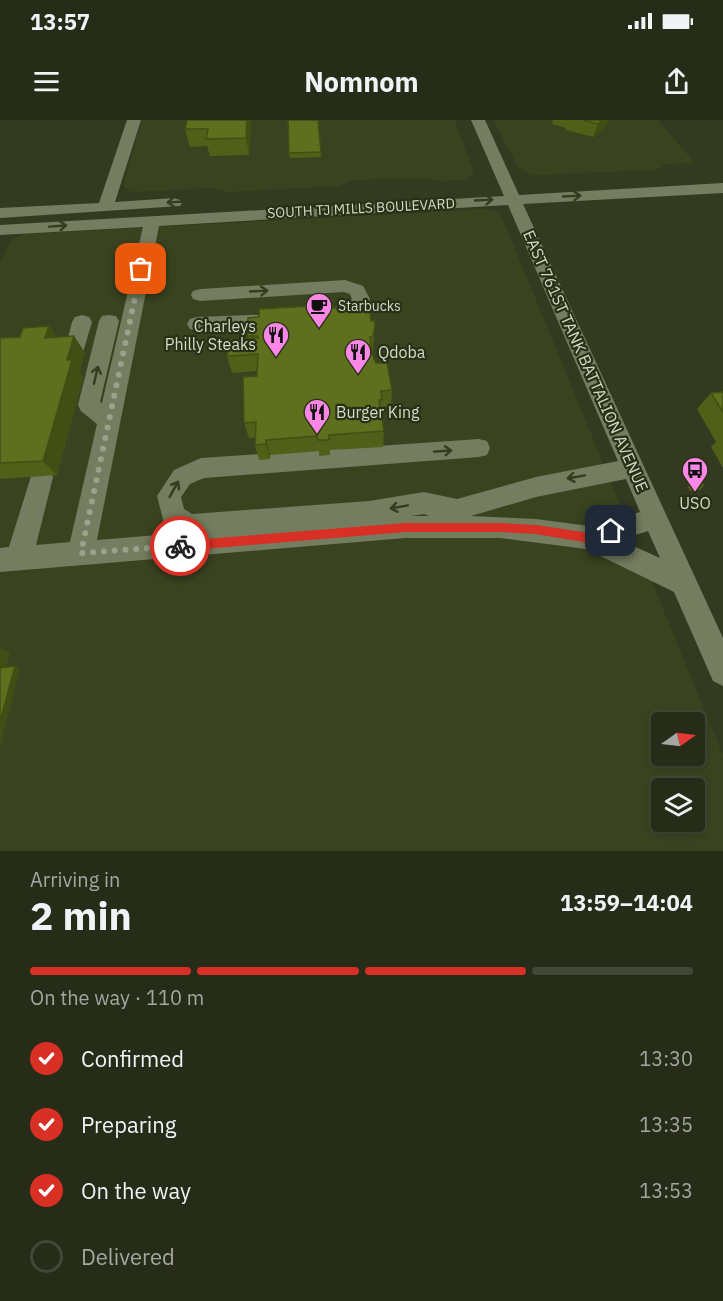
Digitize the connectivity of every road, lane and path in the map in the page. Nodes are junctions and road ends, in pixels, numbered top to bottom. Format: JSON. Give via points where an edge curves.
{"nodes":[{"id":1,"x":134,"y":120,"type":"edge"},
{"id":2,"x":478,"y":120,"type":"edge"},
{"id":3,"x":485,"y":184,"type":"dead end"},
{"id":4,"x":513,"y":188,"type":"junction"},
{"id":5,"x":723,"y":188,"type":"edge"},
{"id":6,"x":188,"y":202,"type":"dead end"},
{"id":7,"x":106,"y":206,"type":"junction"},
{"id":8,"x":2,"y":216,"type":"edge"},
{"id":9,"x":152,"y":221,"type":"junction"},
{"id":10,"x":0,"y":230,"type":"edge"},
{"id":11,"x":200,"y":295,"type":"dead end"},
{"id":12,"x":109,"y":321,"type":"dead end"},
{"id":13,"x":82,"y":322,"type":"dead end"},
{"id":14,"x":197,"y":324,"type":"dead end"},
{"id":15,"x":74,"y":354,"type":"edge"},
{"id":16,"x":109,"y":421,"type":"junction"},
{"id":17,"x":479,"y":448,"type":"dead end"},
{"id":18,"x":633,"y":468,"type":"junction"},
{"id":19,"x":41,"y":477,"type":"edge"},
{"id":20,"x":456,"y":509,"type":"junction"},
{"id":21,"x":656,"y":518,"type":"junction"},
{"id":22,"x":405,"y":527,"type":"junction"},
{"id":23,"x":589,"y":538,"type":"junction"},
{"id":24,"x":81,"y":553,"type":"junction"},
{"id":25,"x":9,"y":560,"type":"edge"},
{"id":26,"x":686,"y":584,"type":"junction"},
{"id":27,"x":723,"y":671,"type":"edge"}],
"edges":[{"from":1,"to":7,"type":"street"},
{"from":2,"to":4,"type":"street","name":"EAST 761ST TANK BATTALION AVENUE"},
{"from":3,"to":4,"type":"street","name":"SOUTH TJ MILLS BOULEVARD"},
{"from":4,"to":5,"type":"street","name":"SOUTH TJ MILLS BOULEVARD","one_way":true},
{"from":9,"to":4,"type":"street","name":"SOUTH TJ MILLS BOULEVARD","one_way":true},
{"from":4,"to":18,"type":"street","name":"EAST 761ST TANK BATTALION AVENUE"},
{"from":6,"to":7,"type":"street","one_way":true},
{"from":7,"to":8,"type":"street"},
{"from":10,"to":9,"type":"street","name":"SOUTH TJ MILLS BOULEVARD","one_way":true},
{"from":9,"to":16,"type":"street"},
{"from":11,"to":14,"type":"street","one_way":true,"via":[[345,286],[357,290],[361,299],[347,314]]},
{"from":16,"to":12,"type":"street","one_way":true,"via":[[89,405]]},
{"from":13,"to":15,"type":"street"},
{"from":16,"to":24,"type":"street"},
{"from":20,"to":17,"type":"street","one_way":true,"via":[[424,503],[369,512],[189,525],[173,516],[169,496],[182,477],[201,468]]},
{"from":18,"to":20,"type":"street","one_way":true,"via":[[492,496]]},
{"from":18,"to":21,"type":"street","name":"EAST 761ST TANK BATTALION AVENUE"},
{"from":19,"to":25,"type":"street"},
{"from":20,"to":22,"type":"street"},
{"from":21,"to":23,"type":"street"},
{"from":21,"to":26,"type":"street","name":"EAST 761ST TANK BATTALION AVENUE"},
{"from":22,"to":23,"type":"street","via":[[500,527]]},
{"from":22,"to":24,"type":"street"},
{"from":23,"to":26,"type":"street"},
{"from":24,"to":25,"type":"street"},
{"from":26,"to":27,"type":"street","name":"EAST 761ST TANK BATTALION AVENUE"}]}
